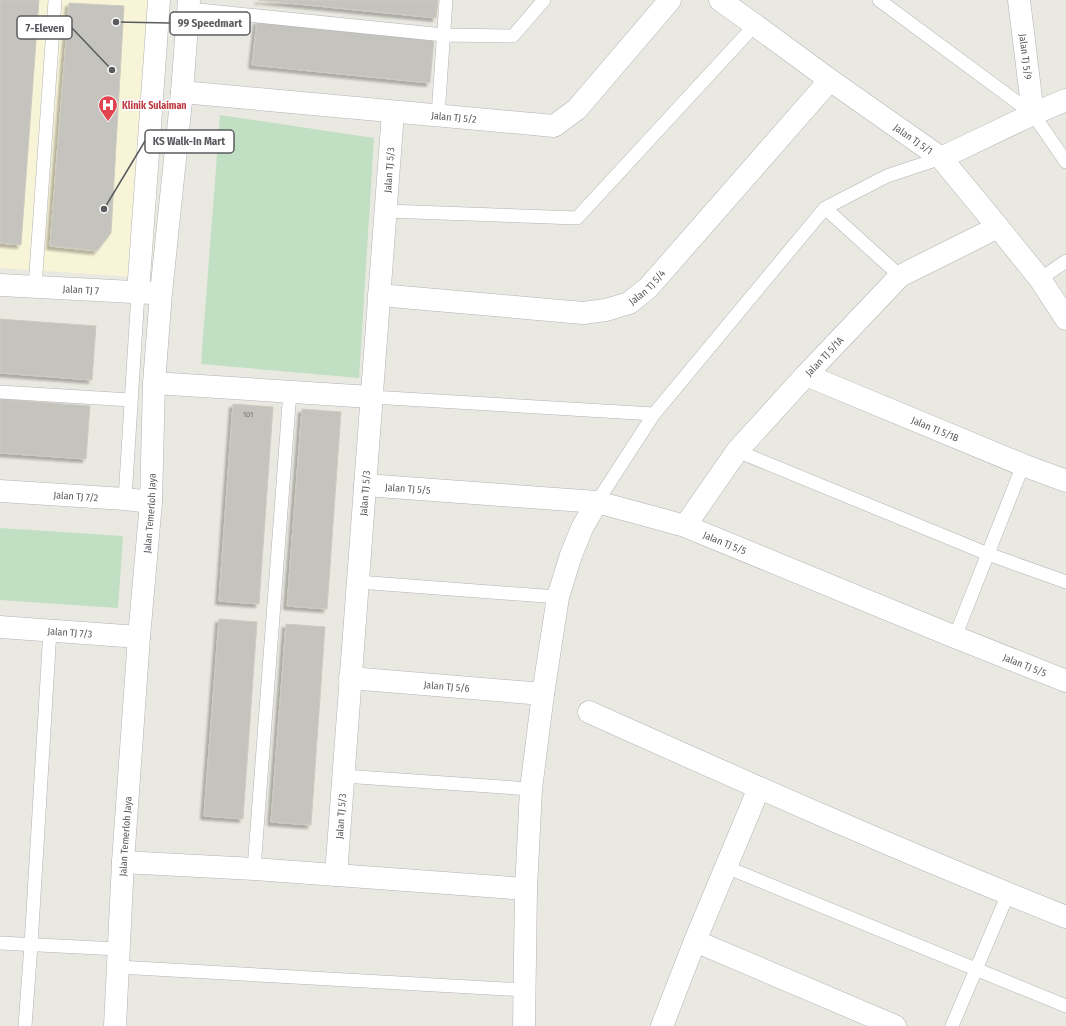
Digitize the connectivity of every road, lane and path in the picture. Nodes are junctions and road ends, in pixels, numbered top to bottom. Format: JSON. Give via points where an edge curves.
{"nodes":[{"id":1,"x":55,"y":0,"type":"edge"},
{"id":2,"x":159,"y":0,"type":"edge"},
{"id":3,"x":446,"y":0,"type":"edge"},
{"id":4,"x":544,"y":0,"type":"edge"},
{"id":5,"x":670,"y":0,"type":"edge"},
{"id":6,"x":720,"y":0,"type":"edge"},
{"id":7,"x":879,"y":0,"type":"edge"},
{"id":8,"x":1019,"y":0,"type":"edge"},
{"id":9,"x":189,"y":4,"type":"edge"},
{"id":10,"x":755,"y":25,"type":"junction"},
{"id":11,"x":444,"y":35,"type":"junction"},
{"id":12,"x":830,"y":80,"type":"junction"},
{"id":13,"x":182,"y":92,"type":"junction"},
{"id":14,"x":1066,"y":100,"type":"edge"},
{"id":15,"x":393,"y":112,"type":"junction"},
{"id":16,"x":1033,"y":114,"type":"junction"},
{"id":17,"x":438,"y":115,"type":"junction"},
{"id":18,"x":941,"y":158,"type":"junction"},
{"id":19,"x":1066,"y":162,"type":"edge"},
{"id":20,"x":825,"y":208,"type":"junction"},
{"id":21,"x":386,"y":211,"type":"junction"},
{"id":22,"x":998,"y":227,"type":"junction"},
{"id":23,"x":1066,"y":261,"type":"edge"},
{"id":24,"x":900,"y":276,"type":"junction"},
{"id":25,"x":1040,"y":279,"type":"junction"},
{"id":26,"x":0,"y":285,"type":"edge"},
{"id":27,"x":35,"y":287,"type":"junction"},
{"id":28,"x":138,"y":293,"type":"junction"},
{"id":29,"x":162,"y":293,"type":"junction"},
{"id":30,"x":379,"y":295,"type":"junction"},
{"id":31,"x":1066,"y":320,"type":"edge"},
{"id":32,"x":806,"y":375,"type":"junction"},
{"id":33,"x":154,"y":383,"type":"junction"},
{"id":34,"x":290,"y":391,"type":"junction"},
{"id":35,"x":0,"y":392,"type":"edge"},
{"id":36,"x":371,"y":398,"type":"junction"},
{"id":37,"x":131,"y":400,"type":"junction"},
{"id":38,"x":654,"y":414,"type":"junction"},
{"id":39,"x":737,"y":451,"type":"junction"},
{"id":40,"x":1022,"y":465,"type":"junction"},
{"id":41,"x":1066,"y":481,"type":"edge"},
{"id":42,"x":365,"y":485,"type":"junction"},
{"id":43,"x":0,"y":491,"type":"edge"},
{"id":44,"x":125,"y":499,"type":"junction"},
{"id":45,"x":151,"y":502,"type":"junction"},
{"id":46,"x":597,"y":502,"type":"junction"},
{"id":47,"x":685,"y":526,"type":"junction"},
{"id":48,"x":988,"y":554,"type":"junction"},
{"id":49,"x":358,"y":582,"type":"junction"},
{"id":50,"x":1066,"y":582,"type":"edge"},
{"id":51,"x":558,"y":597,"type":"junction"},
{"id":52,"x":0,"y":627,"type":"edge"},
{"id":53,"x":50,"y":630,"type":"junction"},
{"id":54,"x":139,"y":636,"type":"junction"},
{"id":55,"x":955,"y":637,"type":"junction"},
{"id":56,"x":350,"y":678,"type":"junction"},
{"id":57,"x":1066,"y":681,"type":"edge"},
{"id":58,"x":543,"y":694,"type":"junction"},
{"id":59,"x":589,"y":712,"type":"dead end"},
{"id":60,"x":343,"y":776,"type":"junction"},
{"id":61,"x":759,"y":788,"type":"junction"},
{"id":62,"x":531,"y":789,"type":"junction"},
{"id":63,"x":123,"y":862,"type":"junction"},
{"id":64,"x":726,"y":867,"type":"junction"},
{"id":65,"x":254,"y":869,"type":"junction"},
{"id":66,"x":336,"y":875,"type":"junction"},
{"id":67,"x":526,"y":889,"type":"junction"},
{"id":68,"x":1008,"y":894,"type":"junction"},
{"id":69,"x":1066,"y":917,"type":"edge"},
{"id":70,"x":695,"y":941,"type":"junction"},
{"id":71,"x":0,"y":943,"type":"edge"},
{"id":72,"x":32,"y":944,"type":"junction"},
{"id":73,"x":118,"y":958,"type":"junction"},
{"id":74,"x":977,"y":969,"type":"junction"},
{"id":75,"x":524,"y":990,"type":"junction"},
{"id":76,"x":1066,"y":1006,"type":"edge"},
{"id":77,"x":664,"y":1025,"type":"edge"},
{"id":78,"x":25,"y":1026,"type":"edge"},
{"id":79,"x":115,"y":1026,"type":"edge"},
{"id":80,"x":524,"y":1026,"type":"edge"},
{"id":81,"x":895,"y":1026,"type":"edge"},
{"id":82,"x":952,"y":1026,"type":"edge"}],
"edges":[{"from":1,"to":27,"type":"lane"},
{"from":2,"to":28,"type":"street"},
{"from":3,"to":11,"type":"lane"},
{"from":4,"to":11,"type":"lane","via":[[513,36]]},
{"from":5,"to":17,"type":"street","name":"Jalan TJ 5/2","via":[[577,109],[554,126]]},
{"from":6,"to":10,"type":"street","name":"Jalan TJ 5/1"},
{"from":7,"to":16,"type":"lane"},
{"from":8,"to":16,"type":"street","name":"Jalan TJ 5/9"},
{"from":9,"to":11,"type":"lane"},
{"from":9,"to":13,"type":"street","name":"Jalan Temerloh Jaya"},
{"from":10,"to":12,"type":"street","name":"Jalan TJ 5/1"},
{"from":10,"to":21,"type":"lane","via":[[577,218]]},
{"from":11,"to":17,"type":"lane"},
{"from":12,"to":18,"type":"street","name":"Jalan TJ 5/1"},
{"from":12,"to":30,"type":"street","name":"Jalan TJ 5/4","via":[[648,288],[629,303],[583,313]]},
{"from":13,"to":15,"type":"street","name":"Jalan TJ 5/2"},
{"from":13,"to":29,"type":"street","name":"Jalan Temerloh Jaya"},
{"from":14,"to":16,"type":"street"},
{"from":15,"to":17,"type":"street","name":"Jalan TJ 5/2"},
{"from":15,"to":21,"type":"street","name":"Jalan TJ 5/3"},
{"from":16,"to":18,"type":"street"},
{"from":16,"to":19,"type":"lane"},
{"from":18,"to":20,"type":"lane","via":[[887,176]]},
{"from":18,"to":22,"type":"street","name":"Jalan TJ 5/1"},
{"from":20,"to":24,"type":"lane"},
{"from":20,"to":38,"type":"lane"},
{"from":21,"to":30,"type":"street","name":"Jalan TJ 5/3"},
{"from":22,"to":24,"type":"street","name":"Jalan TJ 5/1A"},
{"from":22,"to":25,"type":"street","name":"Jalan TJ 5/1"},
{"from":23,"to":25,"type":"lane"},
{"from":24,"to":32,"type":"street","name":"Jalan TJ 5/1A"},
{"from":25,"to":31,"type":"street","name":"Jalan TJ 5/1"},
{"from":26,"to":27,"type":"street","name":"Jalan TJ 7"},
{"from":27,"to":28,"type":"street","name":"Jalan TJ 7"},
{"from":28,"to":29,"type":"street","name":"Jalan TJ 7"},
{"from":28,"to":37,"type":"lane"},
{"from":29,"to":33,"type":"street","name":"Jalan Temerloh Jaya"},
{"from":30,"to":36,"type":"street","name":"Jalan TJ 5/3"},
{"from":32,"to":39,"type":"street","name":"Jalan TJ 5/1A"},
{"from":32,"to":40,"type":"street","name":"Jalan TJ 5/1B"},
{"from":33,"to":34,"type":"street"},
{"from":33,"to":45,"type":"street","name":"Jalan Temerloh Jaya"},
{"from":34,"to":36,"type":"street"},
{"from":34,"to":65,"type":"lane"},
{"from":35,"to":37,"type":"lane"},
{"from":36,"to":38,"type":"lane"},
{"from":36,"to":42,"type":"street","name":"Jalan TJ 5/3"},
{"from":37,"to":44,"type":"lane"},
{"from":38,"to":46,"type":"lane"},
{"from":39,"to":47,"type":"street","name":"Jalan TJ 5/1A"},
{"from":39,"to":48,"type":"lane"},
{"from":40,"to":41,"type":"street","name":"Jalan TJ 5/1B"},
{"from":40,"to":48,"type":"lane"},
{"from":42,"to":46,"type":"street","name":"Jalan TJ 5/5"},
{"from":42,"to":49,"type":"street","name":"Jalan TJ 5/3"},
{"from":43,"to":44,"type":"street","name":"Jalan TJ 7/2"},
{"from":44,"to":45,"type":"street","name":"Jalan TJ 7/2"},
{"from":45,"to":54,"type":"street","name":"Jalan Temerloh Jaya"},
{"from":46,"to":47,"type":"street","name":"Jalan TJ 5/5"},
{"from":46,"to":51,"type":"street","via":[[582,528]]},
{"from":47,"to":55,"type":"street","name":"Jalan TJ 5/5"},
{"from":48,"to":50,"type":"lane"},
{"from":48,"to":55,"type":"lane"},
{"from":49,"to":51,"type":"lane"},
{"from":49,"to":56,"type":"street","name":"Jalan TJ 5/3"},
{"from":51,"to":58,"type":"street"},
{"from":52,"to":53,"type":"street","name":"Jalan TJ 7/3"},
{"from":53,"to":54,"type":"street","name":"Jalan TJ 7/3"},
{"from":53,"to":72,"type":"lane"},
{"from":54,"to":63,"type":"street","name":"Jalan Temerloh Jaya"},
{"from":55,"to":57,"type":"street","name":"Jalan TJ 5/5"},
{"from":56,"to":58,"type":"street","name":"Jalan TJ 5/6"},
{"from":56,"to":60,"type":"street","name":"Jalan TJ 5/3"},
{"from":58,"to":62,"type":"street"},
{"from":59,"to":61,"type":"street"},
{"from":60,"to":62,"type":"lane"},
{"from":60,"to":66,"type":"street","name":"Jalan TJ 5/3"},
{"from":61,"to":64,"type":"street"},
{"from":61,"to":68,"type":"street"},
{"from":62,"to":67,"type":"street"},
{"from":63,"to":65,"type":"street"},
{"from":63,"to":73,"type":"street","name":"Jalan Temerloh Jaya"},
{"from":64,"to":70,"type":"street"},
{"from":64,"to":74,"type":"lane"},
{"from":65,"to":66,"type":"street"},
{"from":66,"to":67,"type":"street"},
{"from":67,"to":75,"type":"street"},
{"from":68,"to":69,"type":"street"},
{"from":68,"to":74,"type":"lane"},
{"from":70,"to":77,"type":"street"},
{"from":70,"to":81,"type":"street"},
{"from":71,"to":72,"type":"lane"},
{"from":72,"to":73,"type":"lane"},
{"from":72,"to":78,"type":"lane"},
{"from":73,"to":75,"type":"lane"},
{"from":73,"to":79,"type":"street","name":"Jalan Temerloh Jaya"},
{"from":74,"to":76,"type":"lane"},
{"from":74,"to":82,"type":"lane"},
{"from":75,"to":80,"type":"street"}]}
